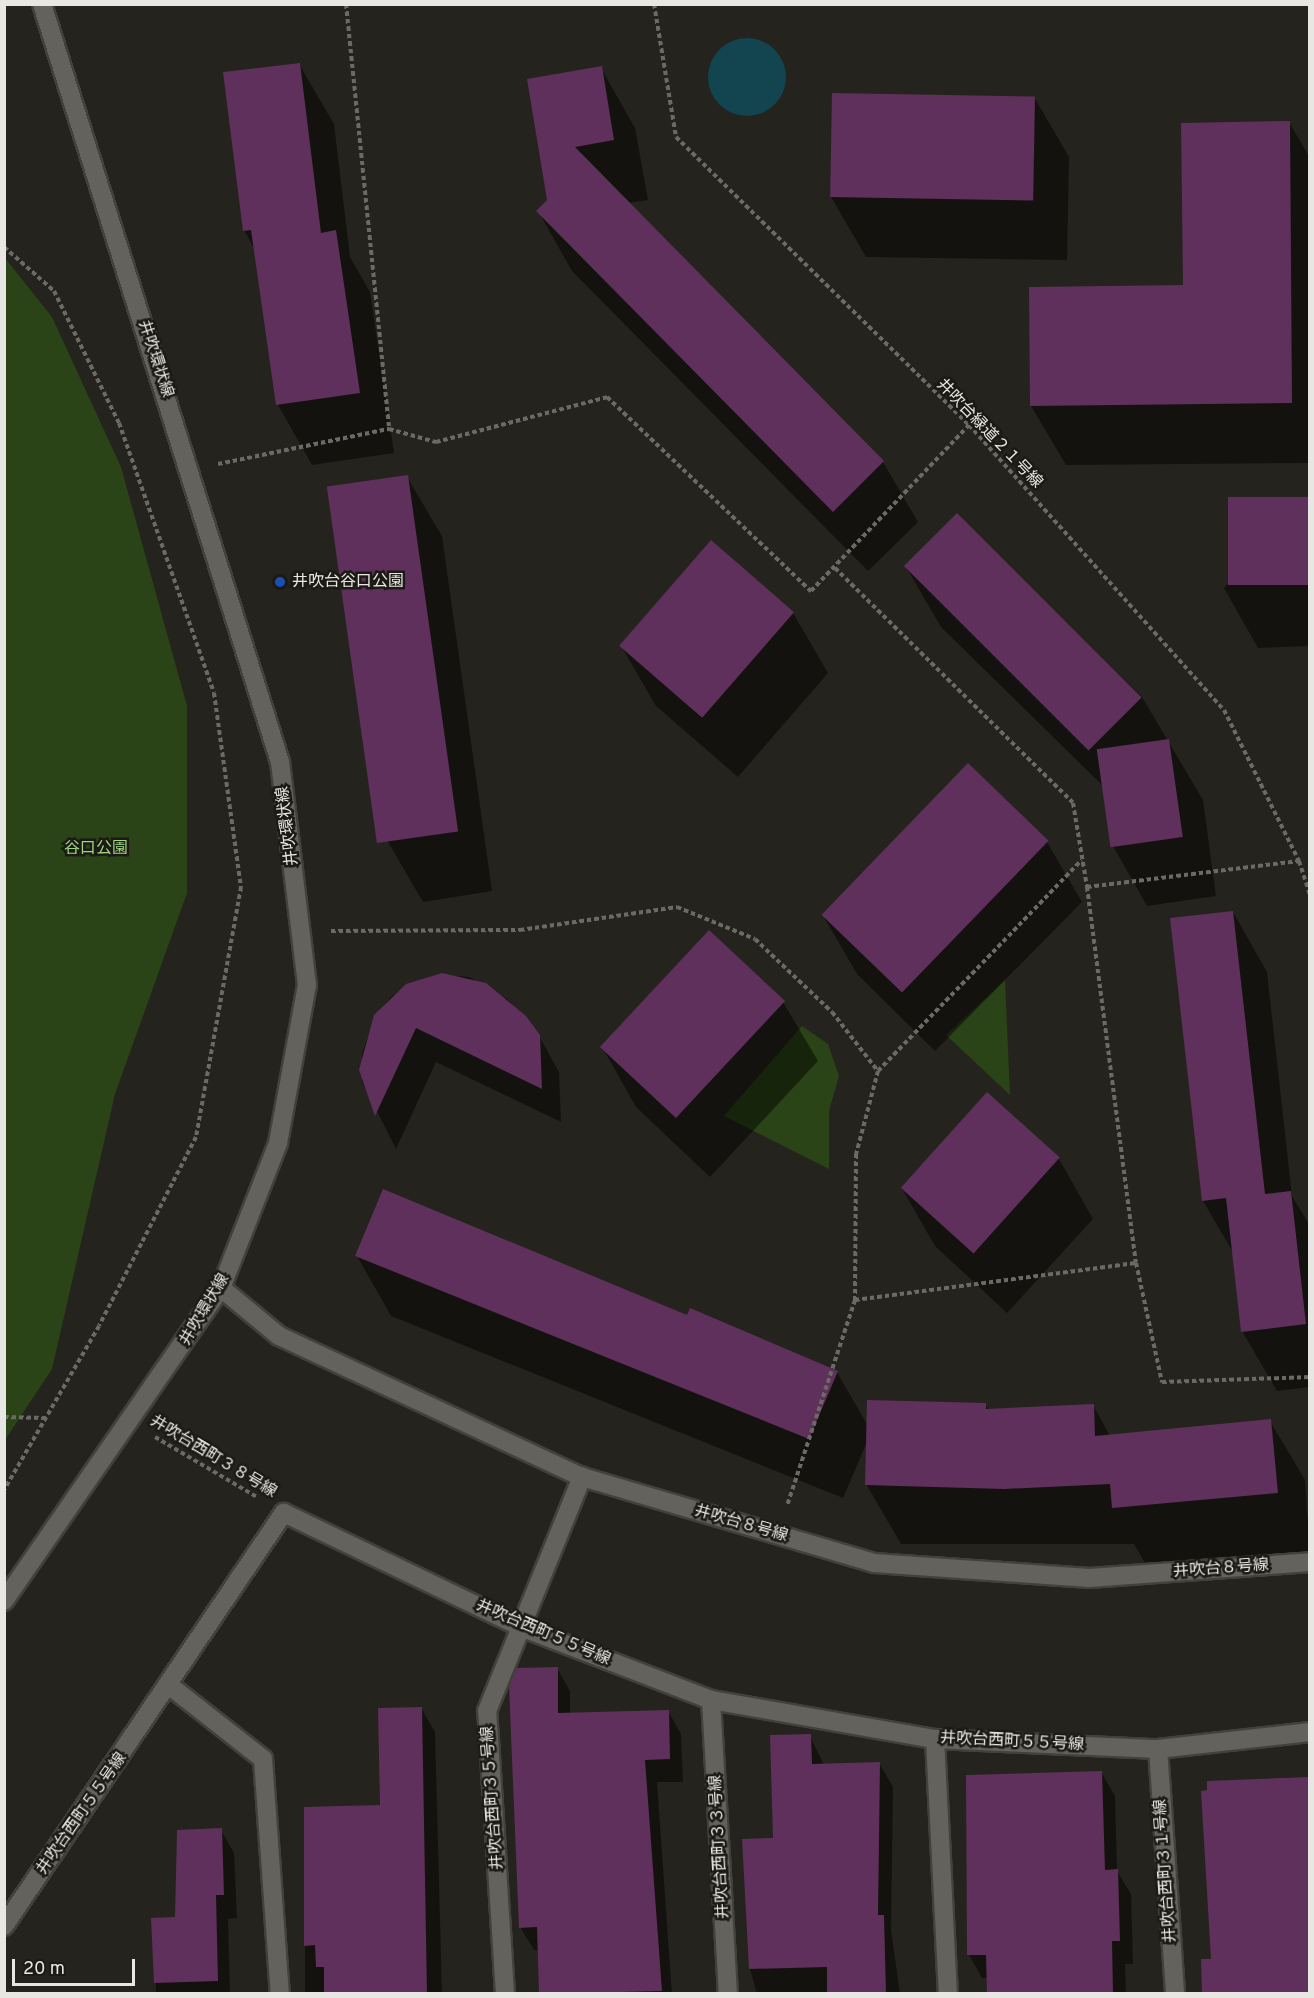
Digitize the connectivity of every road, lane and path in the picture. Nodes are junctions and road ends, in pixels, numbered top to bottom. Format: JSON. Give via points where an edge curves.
{"nodes":[{"id":1,"x":42,"y":4,"type":"edge"},
{"id":2,"x":346,"y":4,"type":"edge"},
{"id":3,"x":630,"y":4,"type":"edge"},
{"id":4,"x":662,"y":4,"type":"edge"},
{"id":5,"x":1166,"y":4,"type":"edge"},
{"id":6,"x":1171,"y":4,"type":"edge"},
{"id":7,"x":654,"y":5,"type":"edge"},
{"id":8,"x":4,"y":247,"type":"edge"},
{"id":9,"x":969,"y":425,"type":"junction"},
{"id":10,"x":389,"y":429,"type":"junction"},
{"id":11,"x":191,"y":469,"type":"junction"},
{"id":12,"x":835,"y":568,"type":"junction"},
{"id":13,"x":1083,"y":860,"type":"junction"},
{"id":14,"x":1299,"y":861,"type":"junction"},
{"id":15,"x":1087,"y":887,"type":"junction"},
{"id":16,"x":1310,"y":894,"type":"edge"},
{"id":17,"x":301,"y":931,"type":"junction"},
{"id":18,"x":878,"y":1071,"type":"junction"},
{"id":19,"x":1136,"y":1263,"type":"junction"},
{"id":20,"x":221,"y":1288,"type":"junction"},
{"id":21,"x":855,"y":1300,"type":"junction"},
{"id":22,"x":1310,"y":1377,"type":"edge"},
{"id":23,"x":4,"y":1417,"type":"edge"},
{"id":24,"x":45,"y":1418,"type":"junction"},
{"id":25,"x":131,"y":1422,"type":"junction"},
{"id":26,"x":582,"y":1477,"type":"junction"},
{"id":27,"x":4,"y":1490,"type":"edge"},
{"id":28,"x":284,"y":1513,"type":"junction"},
{"id":29,"x":777,"y":1535,"type":"junction"},
{"id":30,"x":1310,"y":1562,"type":"edge"},
{"id":31,"x":4,"y":1601,"type":"edge"},
{"id":32,"x":520,"y":1627,"type":"junction"},
{"id":33,"x":170,"y":1686,"type":"junction"},
{"id":34,"x":711,"y":1700,"type":"junction"},
{"id":35,"x":1310,"y":1732,"type":"edge"},
{"id":36,"x":936,"y":1739,"type":"junction"},
{"id":37,"x":1158,"y":1749,"type":"junction"},
{"id":38,"x":4,"y":1926,"type":"edge"},
{"id":39,"x":280,"y":1994,"type":"edge"},
{"id":40,"x":505,"y":1994,"type":"edge"},
{"id":41,"x":728,"y":1994,"type":"edge"},
{"id":42,"x":948,"y":1994,"type":"edge"},
{"id":43,"x":1175,"y":1994,"type":"edge"}],
"edges":[{"from":1,"to":11,"type":"street","name":"井吹環状線"},
{"from":2,"to":10,"type":"path"},
{"from":3,"to":7,"type":"path"},
{"from":4,"to":7,"type":"path"},
{"from":5,"to":6,"type":"path"},
{"from":7,"to":9,"type":"path","name":"井吹台緑道２１号線","via":[[676,137]]},
{"from":8,"to":24,"type":"path","via":[[54,291],[119,423],[214,693],[241,887],[196,1137]]},
{"from":9,"to":12,"type":"path"},
{"from":9,"to":14,"type":"path","name":"井吹台緑道２１号線","via":[[1224,710]]},
{"from":10,"to":11,"type":"path"},
{"from":10,"to":12,"type":"path","via":[[436,442],[606,397],[811,591]]},
{"from":11,"to":17,"type":"street","name":"井吹環状線","via":[[280,762]]},
{"from":12,"to":13,"type":"path","via":[[1073,803]]},
{"from":13,"to":15,"type":"path"},
{"from":13,"to":18,"type":"path"},
{"from":14,"to":15,"type":"path"},
{"from":14,"to":16,"type":"path","name":"井吹台緑道２１号線"},
{"from":15,"to":19,"type":"path"},
{"from":17,"to":18,"type":"path","via":[[520,930],[677,907],[755,939],[832,1012]]},
{"from":17,"to":20,"type":"street","name":"井吹環状線","via":[[307,985],[278,1143]]},
{"from":18,"to":21,"type":"path","via":[[856,1154]]},
{"from":19,"to":21,"type":"path"},
{"from":19,"to":22,"type":"path","via":[[1162,1382]]},
{"from":20,"to":25,"type":"street","name":"井吹環状線"},
{"from":20,"to":26,"type":"street","name":"井吹台８号線","via":[[279,1336]]},
{"from":21,"to":29,"type":"path"},
{"from":23,"to":24,"type":"path"},
{"from":24,"to":27,"type":"path"},
{"from":25,"to":28,"type":"path","name":"井吹台西町３８号線"},
{"from":25,"to":31,"type":"street","name":"井吹環状線"},
{"from":26,"to":29,"type":"street","name":"井吹台８号線"},
{"from":26,"to":32,"type":"street","name":"井吹台西町３５号線"},
{"from":28,"to":32,"type":"street","name":"井吹台西町５５号線"},
{"from":28,"to":33,"type":"street","name":"井吹台西町５５号線"},
{"from":29,"to":30,"type":"street","name":"井吹台８号線","via":[[874,1563],[1089,1578]]},
{"from":32,"to":34,"type":"street","name":"井吹台西町５５号線"},
{"from":32,"to":40,"type":"street","name":"井吹台西町３５号線","via":[[488,1711]]},
{"from":33,"to":38,"type":"street","name":"井吹台西町５５号線"},
{"from":33,"to":39,"type":"street","via":[[263,1759]]},
{"from":34,"to":36,"type":"street","name":"井吹台西町５５号線"},
{"from":34,"to":41,"type":"street","name":"井吹台西町３３号線"},
{"from":35,"to":37,"type":"street","name":"井吹台西町５５号線"},
{"from":36,"to":37,"type":"street","name":"井吹台西町５５号線"},
{"from":36,"to":42,"type":"street"},
{"from":37,"to":43,"type":"street","name":"井吹台西町３１号線"}]}
